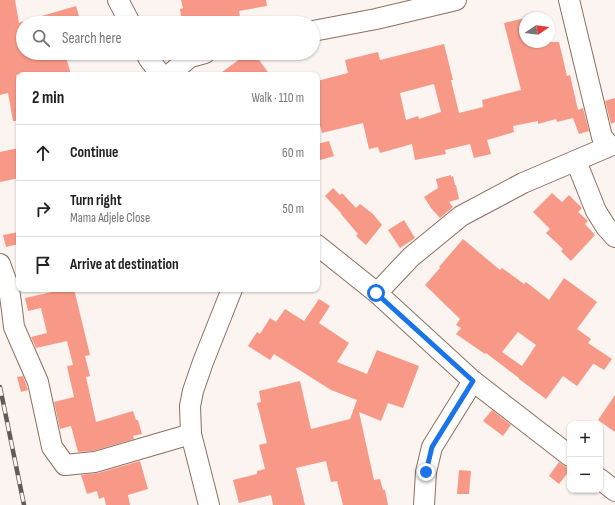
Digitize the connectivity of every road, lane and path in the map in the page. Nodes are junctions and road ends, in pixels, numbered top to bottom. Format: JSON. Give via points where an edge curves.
{"nodes":[{"id":1,"x":118,"y":0,"type":"edge"},
{"id":2,"x":456,"y":0,"type":"edge"},
{"id":3,"x":569,"y":0,"type":"edge"},
{"id":4,"x":126,"y":16,"type":"edge"},
{"id":5,"x":320,"y":30,"type":"edge"},
{"id":6,"x":150,"y":60,"type":"edge"},
{"id":7,"x":188,"y":60,"type":"edge"},
{"id":8,"x":159,"y":72,"type":"edge"},
{"id":9,"x":173,"y":72,"type":"edge"},
{"id":10,"x":612,"y":144,"type":"edge"},
{"id":11,"x":576,"y":161,"type":"junction"},
{"id":12,"x":615,"y":237,"type":"edge"},
{"id":13,"x":320,"y":247,"type":"edge"},
{"id":14,"x":0,"y":264,"type":"edge"},
{"id":15,"x":231,"y":292,"type":"edge"},
{"id":16,"x":376,"y":293,"type":"junction"},
{"id":17,"x":473,"y":381,"type":"junction"},
{"id":18,"x":192,"y":434,"type":"junction"},
{"id":19,"x":567,"y":454,"type":"edge"},
{"id":20,"x":603,"y":481,"type":"edge"},
{"id":21,"x":615,"y":491,"type":"edge"},
{"id":22,"x":209,"y":505,"type":"edge"},
{"id":23,"x":424,"y":505,"type":"edge"}],
"edges":[{"from":1,"to":4,"type":"street"},
{"from":2,"to":5,"type":"street"},
{"from":3,"to":10,"type":"street","via":[[602,137]]},
{"from":6,"to":8,"type":"street"},
{"from":7,"to":9,"type":"street"},
{"from":10,"to":11,"type":"street"},
{"from":11,"to":12,"type":"street","via":[[596,211]]},
{"from":11,"to":16,"type":"street","via":[[523,183],[461,216],[411,257]]},
{"from":13,"to":16,"type":"street"},
{"from":14,"to":18,"type":"street","via":[[9,289],[14,327],[38,382],[52,447],[65,465],[95,462]]},
{"from":15,"to":18,"type":"street","via":[[193,391],[190,406]]},
{"from":16,"to":17,"type":"street"},
{"from":17,"to":19,"type":"street"},
{"from":17,"to":23,"type":"street","via":[[432,447],[426,472]]},
{"from":18,"to":22,"type":"street"},
{"from":20,"to":21,"type":"street"}]}
